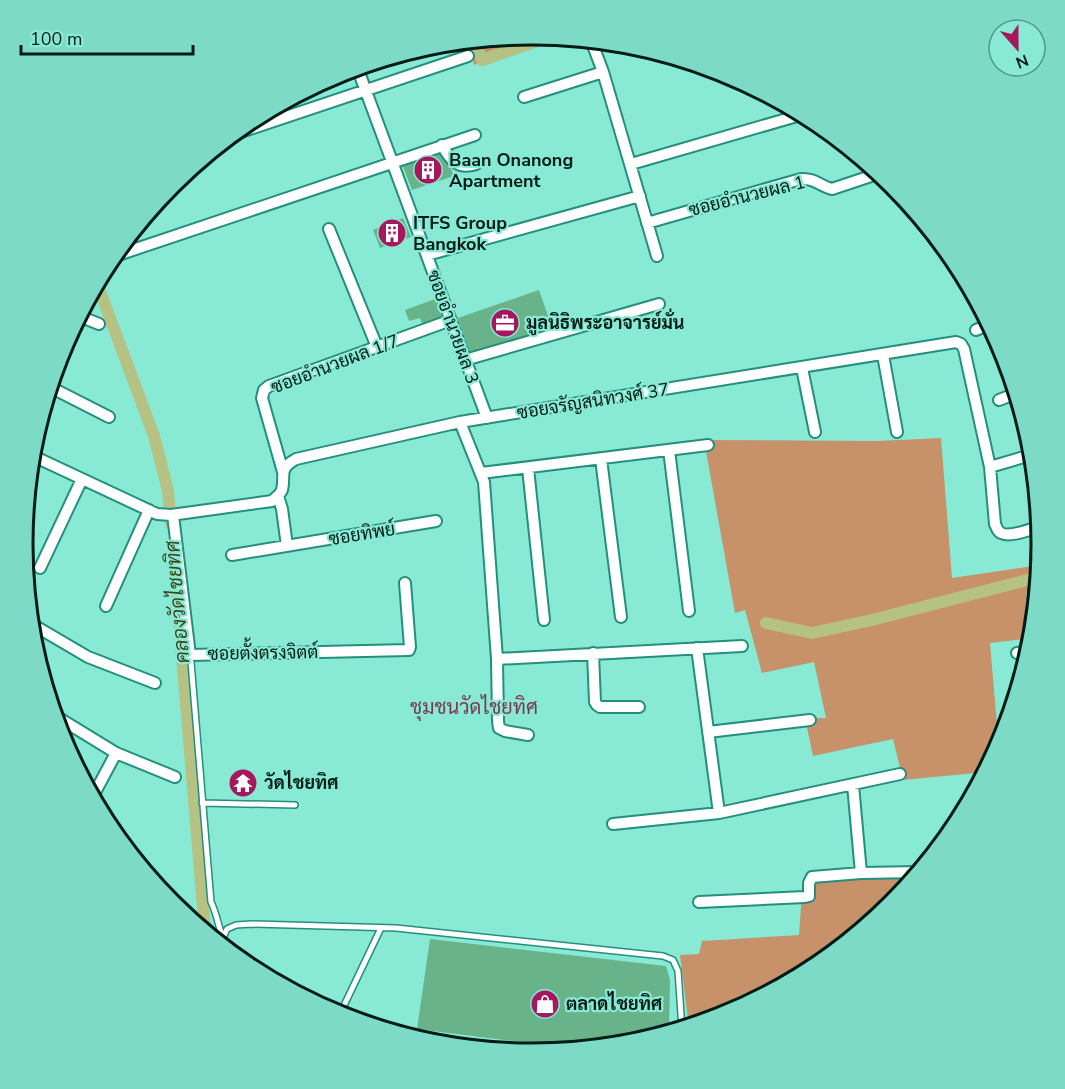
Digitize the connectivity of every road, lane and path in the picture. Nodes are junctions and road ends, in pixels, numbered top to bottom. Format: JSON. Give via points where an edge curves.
{"nodes":[{"id":1,"x":594,"y":49,"type":"edge"},
{"id":2,"x":468,"y":56,"type":"dead end"},
{"id":3,"x":603,"y":72,"type":"junction"},
{"id":4,"x":361,"y":76,"type":"edge"},
{"id":5,"x":366,"y":90,"type":"junction"},
{"id":6,"x":524,"y":97,"type":"dead end"},
{"id":7,"x":791,"y":118,"type":"edge"},
{"id":8,"x":261,"y":125,"type":"edge"},
{"id":9,"x":475,"y":135,"type":"dead end"},
{"id":10,"x":442,"y":145,"type":"junction"},
{"id":11,"x":392,"y":162,"type":"junction"},
{"id":12,"x":476,"y":164,"type":"dead end"},
{"id":13,"x":631,"y":164,"type":"junction"},
{"id":14,"x":870,"y":176,"type":"edge"},
{"id":15,"x":640,"y":196,"type":"junction"},
{"id":16,"x":647,"y":223,"type":"junction"},
{"id":17,"x":329,"y":229,"type":"dead end"},
{"id":18,"x":128,"y":252,"type":"edge"},
{"id":19,"x":427,"y":255,"type":"junction"},
{"id":20,"x":657,"y":256,"type":"dead end"},
{"id":21,"x":659,"y":304,"type":"dead end"},
{"id":22,"x":87,"y":319,"type":"edge"},
{"id":23,"x":450,"y":320,"type":"junction"},
{"id":24,"x":99,"y":324,"type":"dead end"},
{"id":25,"x":982,"y":328,"type":"edge"},
{"id":26,"x":976,"y":330,"type":"dead end"},
{"id":27,"x":377,"y":347,"type":"junction"},
{"id":28,"x":883,"y":354,"type":"junction"},
{"id":29,"x":465,"y":360,"type":"junction"},
{"id":30,"x":802,"y":368,"type":"junction"},
{"id":31,"x":58,"y":391,"type":"edge"},
{"id":32,"x":1009,"y":396,"type":"edge"},
{"id":33,"x":999,"y":400,"type":"dead end"},
{"id":34,"x":109,"y":417,"type":"dead end"},
{"id":35,"x":487,"y":418,"type":"junction"},
{"id":36,"x":460,"y":422,"type":"junction"},
{"id":37,"x":815,"y":432,"type":"dead end"},
{"id":38,"x":897,"y":432,"type":"dead end"},
{"id":39,"x":708,"y":445,"type":"dead end"},
{"id":40,"x":669,"y":450,"type":"junction"},
{"id":41,"x":1024,"y":457,"type":"edge"},
{"id":42,"x":601,"y":459,"type":"junction"},
{"id":43,"x":41,"y":460,"type":"edge"},
{"id":44,"x":990,"y":467,"type":"junction"},
{"id":45,"x":528,"y":468,"type":"junction"},
{"id":46,"x":283,"y":472,"type":"junction"},
{"id":47,"x":481,"y":473,"type":"junction"},
{"id":48,"x":82,"y":479,"type":"junction"},
{"id":49,"x":278,"y":496,"type":"junction"},
{"id":50,"x":153,"y":512,"type":"junction"},
{"id":51,"x":172,"y":515,"type":"junction"},
{"id":52,"x":436,"y":521,"type":"dead end"},
{"id":53,"x":1032,"y":529,"type":"edge"},
{"id":54,"x":287,"y":546,"type":"junction"},
{"id":55,"x":232,"y":555,"type":"dead end"},
{"id":56,"x":40,"y":568,"type":"dead end"},
{"id":57,"x":405,"y":583,"type":"dead end"},
{"id":58,"x":106,"y":606,"type":"dead end"},
{"id":59,"x":689,"y":611,"type":"dead end"},
{"id":60,"x":621,"y":617,"type":"dead end"},
{"id":61,"x":544,"y":620,"type":"dead end"},
{"id":62,"x":41,"y":629,"type":"edge"},
{"id":63,"x":742,"y":646,"type":"dead end"},
{"id":64,"x":697,"y":648,"type":"junction"},
{"id":65,"x":593,"y":653,"type":"junction"},
{"id":66,"x":497,"y":659,"type":"junction"},
{"id":67,"x":191,"y":663,"type":"dead end"},
{"id":68,"x":155,"y":683,"type":"dead end"},
{"id":69,"x":639,"y":707,"type":"dead end"},
{"id":70,"x":810,"y":720,"type":"dead end"},
{"id":71,"x":66,"y":722,"type":"edge"},
{"id":72,"x":708,"y":732,"type":"junction"},
{"id":73,"x":528,"y":735,"type":"dead end"},
{"id":74,"x":116,"y":753,"type":"junction"},
{"id":75,"x":900,"y":774,"type":"dead end"},
{"id":76,"x":175,"y":777,"type":"dead end"},
{"id":77,"x":853,"y":784,"type":"junction"},
{"id":78,"x":97,"y":788,"type":"edge"},
{"id":79,"x":202,"y":803,"type":"junction"},
{"id":80,"x":295,"y":804,"type":"dead end"},
{"id":81,"x":719,"y":813,"type":"junction"},
{"id":82,"x":613,"y":824,"type":"dead end"},
{"id":83,"x":910,"y":872,"type":"edge"},
{"id":84,"x":861,"y":873,"type":"junction"},
{"id":85,"x":699,"y":902,"type":"dead end"},
{"id":86,"x":381,"y":928,"type":"junction"},
{"id":87,"x":224,"y":938,"type":"joint"},
{"id":88,"x":343,"y":1007,"type":"edge"},
{"id":89,"x":681,"y":1021,"type":"edge"}],
"edges":[{"from":1,"to":3,"type":"street"},
{"from":2,"to":5,"type":"street"},
{"from":3,"to":6,"type":"street"},
{"from":3,"to":13,"type":"street"},
{"from":4,"to":5,"type":"street","name":"ซอยอำนวยผล 3"},
{"from":5,"to":8,"type":"street"},
{"from":5,"to":11,"type":"street","name":"ซอยอำนวยผล 3"},
{"from":7,"to":13,"type":"street"},
{"from":9,"to":10,"type":"street"},
{"from":10,"to":11,"type":"street"},
{"from":10,"to":12,"type":"street","via":[[459,164]]},
{"from":11,"to":18,"type":"street"},
{"from":11,"to":19,"type":"street","name":"ซอยอำนวยผล 3"},
{"from":13,"to":15,"type":"street"},
{"from":14,"to":16,"type":"street","name":"ซอยอำนวยผล 1","via":[[832,189],[801,179]]},
{"from":15,"to":16,"type":"street"},
{"from":15,"to":19,"type":"street"},
{"from":16,"to":20,"type":"street"},
{"from":17,"to":27,"type":"street"},
{"from":19,"to":23,"type":"street","name":"ซอยอำนวยผล 3"},
{"from":21,"to":29,"type":"street"},
{"from":22,"to":24,"type":"street"},
{"from":23,"to":27,"type":"street","name":"ซอยอำนวยผล 1/7"},
{"from":23,"to":29,"type":"street","name":"ซอยอำนวยผล 3"},
{"from":25,"to":26,"type":"street"},
{"from":27,"to":46,"type":"street","name":"ซอยอำนวยผล 1/7","via":[[264,390],[262,398]]},
{"from":28,"to":30,"type":"street","name":"ซอยจรัญสนิทวงศ์ 37"},
{"from":28,"to":38,"type":"street"},
{"from":28,"to":44,"type":"street","name":"ซอยจรัญสนิทวงศ์ 37","via":[[961,344]]},
{"from":29,"to":35,"type":"street","name":"ซอยอำนวยผล 3"},
{"from":30,"to":35,"type":"street","name":"ซอยจรัญสนิทวงศ์ 37"},
{"from":30,"to":37,"type":"street"},
{"from":31,"to":34,"type":"street"},
{"from":32,"to":33,"type":"street"},
{"from":35,"to":36,"type":"street","name":"ซอยจรัญสนิทวงศ์ 37"},
{"from":36,"to":46,"type":"street","name":"ซอยจรัญสนิทวงศ์ 37","via":[[296,459]]},
{"from":36,"to":47,"type":"street"},
{"from":39,"to":40,"type":"street"},
{"from":40,"to":42,"type":"street"},
{"from":40,"to":59,"type":"street"},
{"from":41,"to":44,"type":"street"},
{"from":42,"to":45,"type":"street"},
{"from":42,"to":60,"type":"street"},
{"from":43,"to":48,"type":"street"},
{"from":44,"to":53,"type":"street","name":"ซอยจรัญสนิทวงศ์ 37","via":[[997,530],[1011,534]]},
{"from":45,"to":47,"type":"street"},
{"from":45,"to":61,"type":"street"},
{"from":46,"to":49,"type":"street"},
{"from":47,"to":66,"type":"street"},
{"from":48,"to":50,"type":"street"},
{"from":48,"to":56,"type":"street"},
{"from":49,"to":51,"type":"street","via":[[272,501]]},
{"from":49,"to":54,"type":"street"},
{"from":50,"to":51,"type":"street"},
{"from":50,"to":58,"type":"street"},
{"from":51,"to":57,"type":"street","name":"ซอยตั้งตรงจิตต์","via":[[190,655],[408,650]]},
{"from":52,"to":54,"type":"street","name":"ซอยทิพย์"},
{"from":54,"to":55,"type":"street","name":"ซอยทิพย์"},
{"from":62,"to":68,"type":"street","via":[[88,657]]},
{"from":63,"to":64,"type":"street"},
{"from":64,"to":65,"type":"street"},
{"from":64,"to":72,"type":"street"},
{"from":65,"to":66,"type":"street"},
{"from":65,"to":69,"type":"street","via":[[597,705]]},
{"from":66,"to":73,"type":"street","via":[[499,728]]},
{"from":67,"to":79,"type":"lane"},
{"from":70,"to":72,"type":"street"},
{"from":71,"to":74,"type":"street"},
{"from":72,"to":81,"type":"street"},
{"from":74,"to":76,"type":"street"},
{"from":74,"to":78,"type":"street"},
{"from":75,"to":77,"type":"street"},
{"from":77,"to":81,"type":"street"},
{"from":77,"to":84,"type":"street"},
{"from":79,"to":80,"type":"lane"},
{"from":79,"to":87,"type":"lane","via":[[211,902]]},
{"from":81,"to":82,"type":"street"},
{"from":83,"to":84,"type":"street"},
{"from":84,"to":85,"type":"street","via":[[812,877],[809,896],[805,897]]},
{"from":86,"to":87,"type":"lane","via":[[251,924],[227,929]]},
{"from":86,"to":88,"type":"lane"},
{"from":86,"to":89,"type":"lane","via":[[663,956],[672,960],[678,971]]}]}
